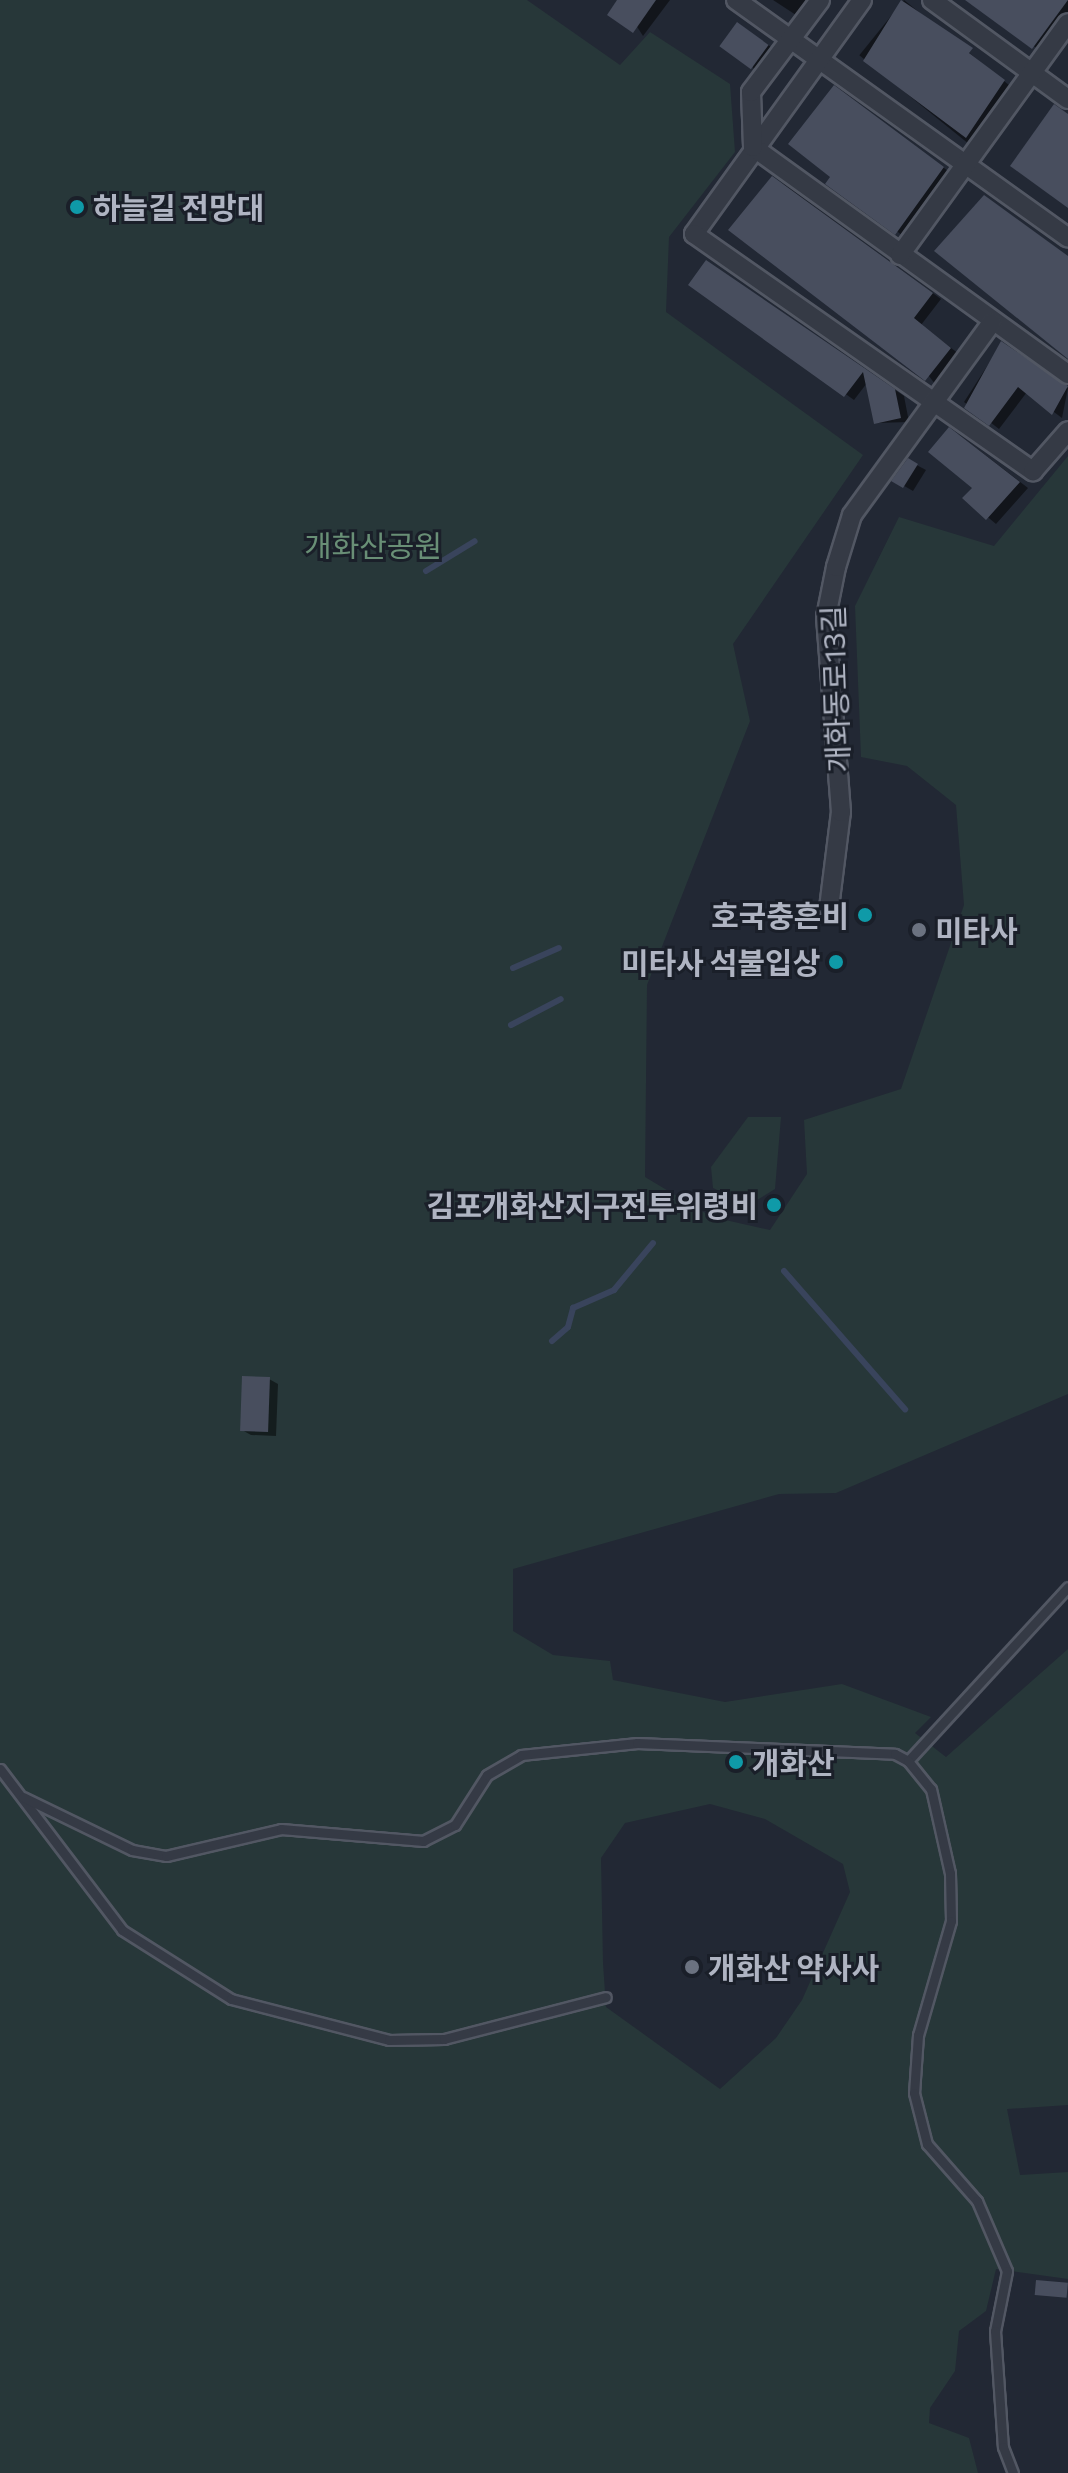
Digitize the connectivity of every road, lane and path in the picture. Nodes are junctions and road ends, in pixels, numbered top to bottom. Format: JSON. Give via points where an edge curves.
{"nodes":[{"id":1,"x":736,"y":0,"type":"edge"},
{"id":2,"x":820,"y":0,"type":"edge"},
{"id":3,"x":862,"y":0,"type":"edge"},
{"id":4,"x":932,"y":0,"type":"edge"},
{"id":5,"x":1068,"y":23,"type":"edge"},
{"id":6,"x":791,"y":40,"type":"junction"},
{"id":7,"x":818,"y":59,"type":"junction"},
{"id":8,"x":1032,"y":72,"type":"junction"},
{"id":9,"x":1068,"y":99,"type":"edge"},
{"id":10,"x":753,"y":147,"type":"junction"},
{"id":11,"x":965,"y":165,"type":"junction"},
{"id":12,"x":1068,"y":238,"type":"edge"},
{"id":13,"x":900,"y":255,"type":"junction"},
{"id":14,"x":992,"y":322,"type":"junction"},
{"id":15,"x":1068,"y":374,"type":"edge"},
{"id":16,"x":931,"y":402,"type":"junction"},
{"id":17,"x":1068,"y":431,"type":"edge"},
{"id":18,"x":829,"y":908,"type":"dead end"},
{"id":19,"x":1068,"y":1587,"type":"edge"},
{"id":20,"x":908,"y":1761,"type":"junction"},
{"id":21,"x":0,"y":1769,"type":"edge"},
{"id":22,"x":23,"y":1797,"type":"junction"},
{"id":23,"x":606,"y":1997,"type":"dead end"},
{"id":24,"x":1013,"y":2473,"type":"edge"}],
"edges":[{"from":1,"to":6,"type":"street"},
{"from":2,"to":6,"type":"street"},
{"from":3,"to":7,"type":"street"},
{"from":4,"to":8,"type":"street"},
{"from":5,"to":8,"type":"street"},
{"from":6,"to":7,"type":"street"},
{"from":6,"to":10,"type":"street","via":[[751,92]]},
{"from":7,"to":10,"type":"street"},
{"from":7,"to":11,"type":"street"},
{"from":8,"to":9,"type":"street"},
{"from":8,"to":11,"type":"street"},
{"from":10,"to":13,"type":"street"},
{"from":10,"to":16,"type":"street","via":[[694,234]]},
{"from":11,"to":12,"type":"street"},
{"from":11,"to":13,"type":"street"},
{"from":13,"to":14,"type":"street"},
{"from":14,"to":15,"type":"street"},
{"from":14,"to":16,"type":"street","name":"개화동로13길"},
{"from":16,"to":17,"type":"street","via":[[1033,471]]},
{"from":16,"to":18,"type":"street","name":"개화동로13길","via":[[852,515],[828,605],[841,812]]},
{"from":19,"to":20,"type":"lane"},
{"from":20,"to":22,"type":"lane","via":[[895,1754],[637,1743],[521,1755],[487,1775],[455,1825],[423,1841],[281,1829],[166,1856],[132,1850]]},
{"from":20,"to":24,"type":"lane","via":[[934,1796],[950,1873],[951,1921],[918,2035],[914,2093],[927,2144],[977,2201],[1007,2271],[995,2331],[1003,2447]]},
{"from":21,"to":22,"type":"lane"},
{"from":22,"to":23,"type":"lane","via":[[122,1930],[231,1999],[279,2016],[389,2040],[444,2039]]}]}
